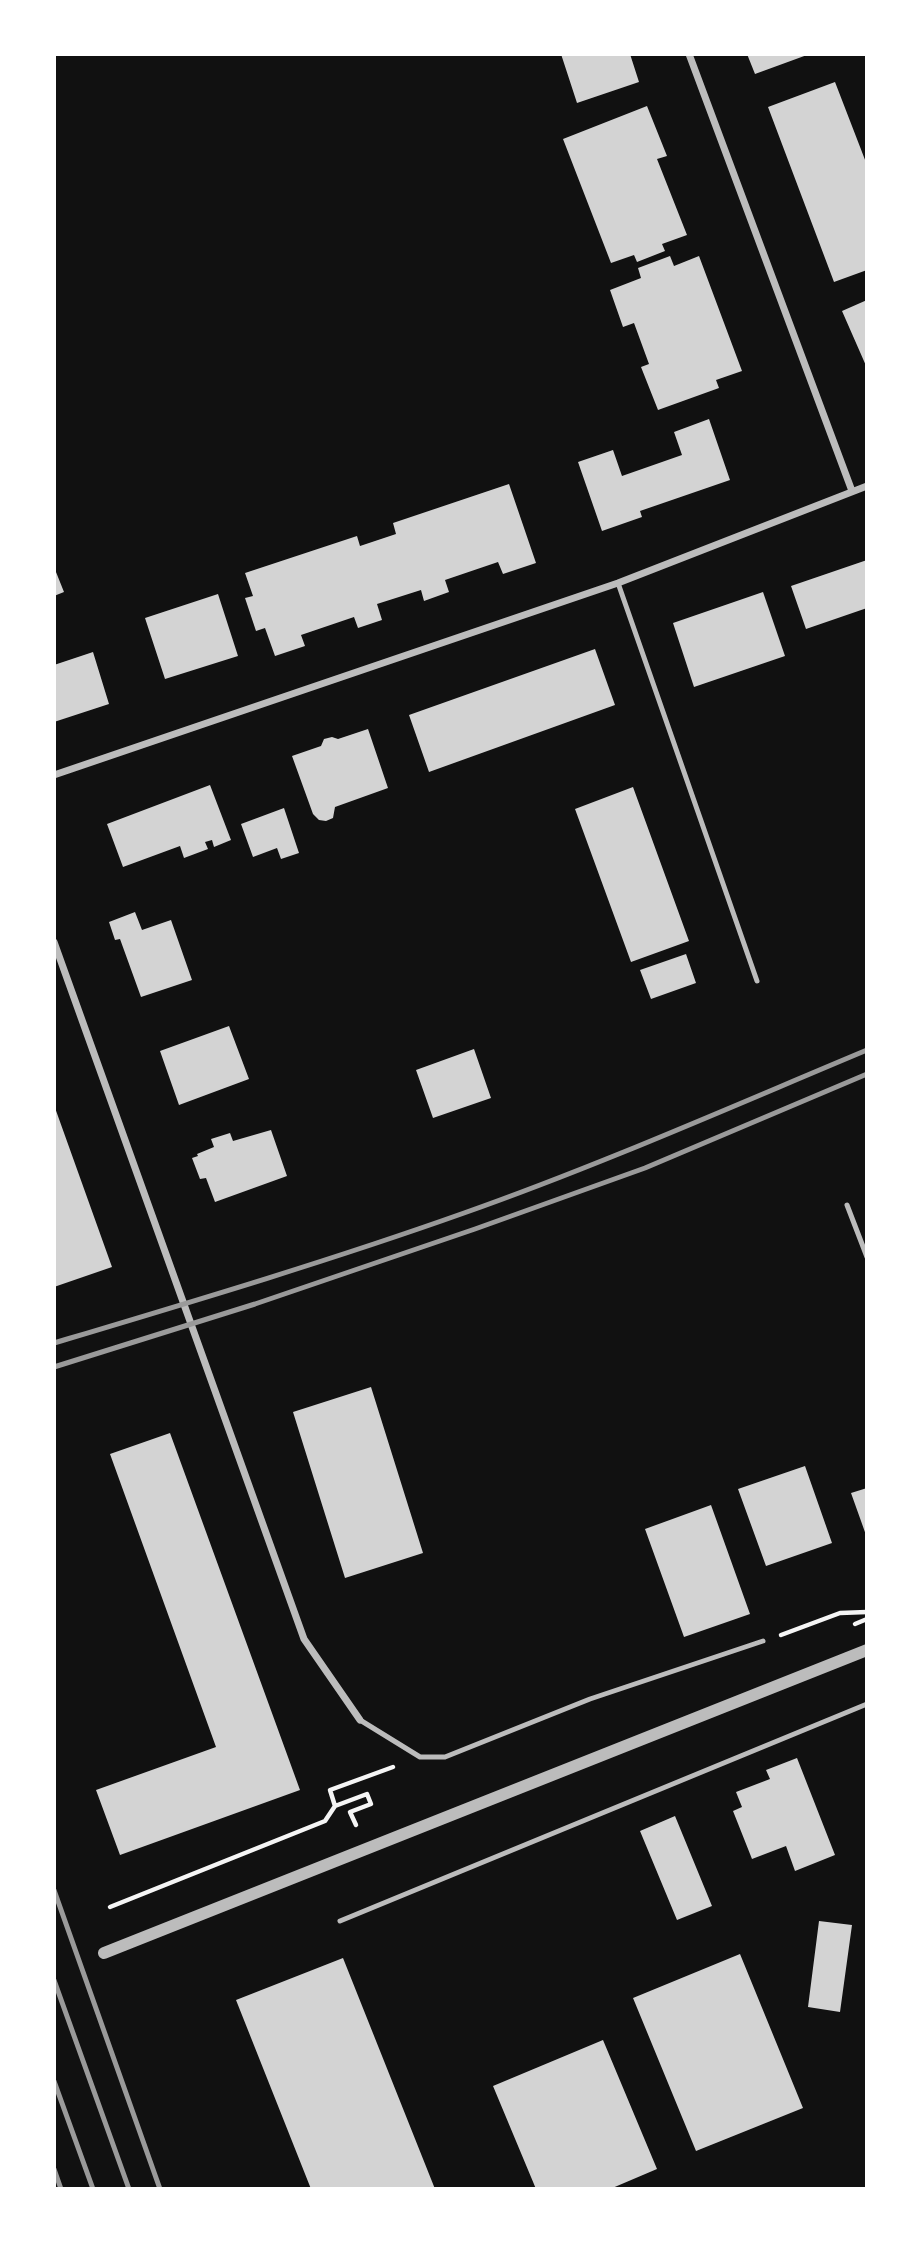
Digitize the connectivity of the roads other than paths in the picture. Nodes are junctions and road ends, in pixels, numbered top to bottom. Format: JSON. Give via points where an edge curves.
{"nodes":[{"id":1,"x":689,"y":54,"type":"edge"},
{"id":2,"x":867,"y":486,"type":"edge"},
{"id":3,"x":852,"y":491,"type":"junction"},
{"id":4,"x":618,"y":583,"type":"junction"},
{"id":5,"x":54,"y":775,"type":"edge"},
{"id":6,"x":54,"y":942,"type":"edge"},
{"id":7,"x":757,"y":981,"type":"dead end"},
{"id":8,"x":847,"y":1205,"type":"dead end"},
{"id":9,"x":867,"y":1257,"type":"edge"},
{"id":10,"x":763,"y":1641,"type":"road end"},
{"id":11,"x":867,"y":1650,"type":"edge"},
{"id":12,"x":867,"y":1704,"type":"edge"},
{"id":13,"x":360,"y":1720,"type":"joint"},
{"id":14,"x":340,"y":1921,"type":"dead end"},
{"id":15,"x":104,"y":1952,"type":"dead end"}],
"edges":[{"from":1,"to":3,"type":"street"},
{"from":2,"to":3,"type":"street"},
{"from":3,"to":4,"type":"street"},
{"from":4,"to":5,"type":"street"},
{"from":4,"to":7,"type":"lane"},
{"from":6,"to":13,"type":"street","via":[[304,1639]]},
{"from":8,"to":9,"type":"lane"},
{"from":10,"to":13,"type":"lane","via":[[590,1699],[445,1757],[420,1757]]},
{"from":11,"to":15,"type":"street"},
{"from":12,"to":14,"type":"lane"}]}
